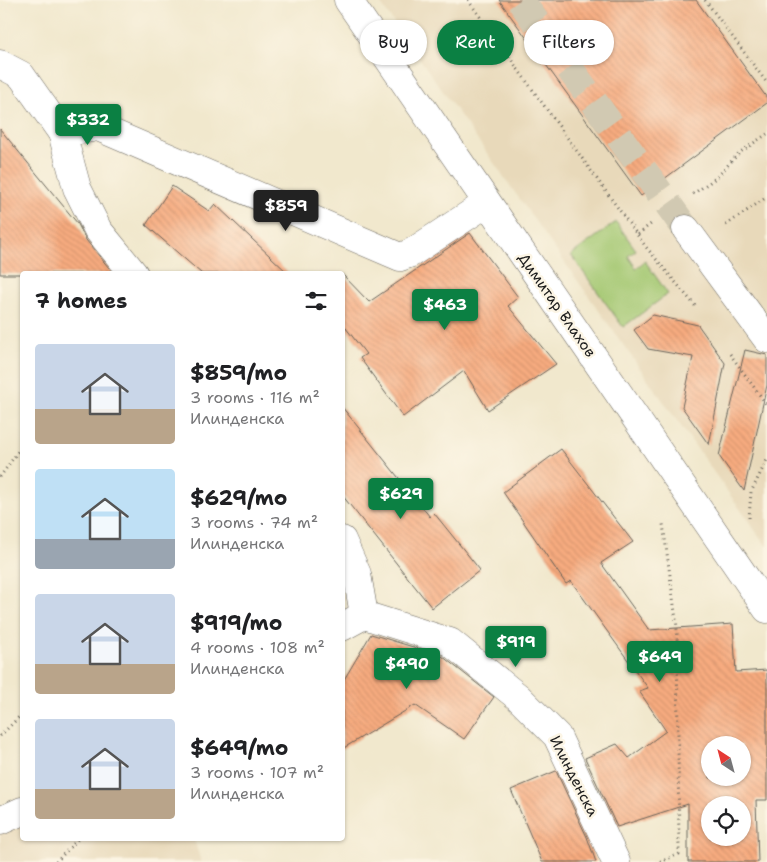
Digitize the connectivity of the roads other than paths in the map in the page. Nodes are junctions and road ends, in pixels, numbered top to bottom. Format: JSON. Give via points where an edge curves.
{"nodes":[{"id":1,"x":348,"y":0,"type":"edge"},
{"id":2,"x":0,"y":64,"type":"edge"},
{"id":3,"x":62,"y":133,"type":"junction"},
{"id":4,"x":487,"y":203,"type":"junction"},
{"id":5,"x":692,"y":237,"type":"tunnel mouth"},
{"id":6,"x":132,"y":271,"type":"edge"},
{"id":7,"x":767,"y":339,"type":"edge"},
{"id":8,"x":345,"y":547,"type":"edge"},
{"id":9,"x":767,"y":609,"type":"edge"},
{"id":10,"x":353,"y":621,"type":"edge"},
{"id":11,"x":20,"y":812,"type":"edge"},
{"id":12,"x":0,"y":821,"type":"edge"},
{"id":13,"x":616,"y":862,"type":"edge"}],
"edges":[{"from":1,"to":4,"type":"street","name":"Димитар Влахов"},
{"from":2,"to":3,"type":"street","via":[[21,75]]},
{"from":3,"to":4,"type":"street","via":[[98,127],[400,256],[411,253]]},
{"from":3,"to":6,"type":"street","via":[[77,188],[98,230]]},
{"from":4,"to":9,"type":"street","name":"Димитар Влахов"},
{"from":5,"to":7,"type":"street"},
{"from":8,"to":10,"type":"street","name":"Илинденска","via":[[357,574]]},
{"from":10,"to":13,"type":"street","name":"Илинденска","via":[[450,642],[518,696],[557,736]]},
{"from":11,"to":12,"type":"street"}]}
